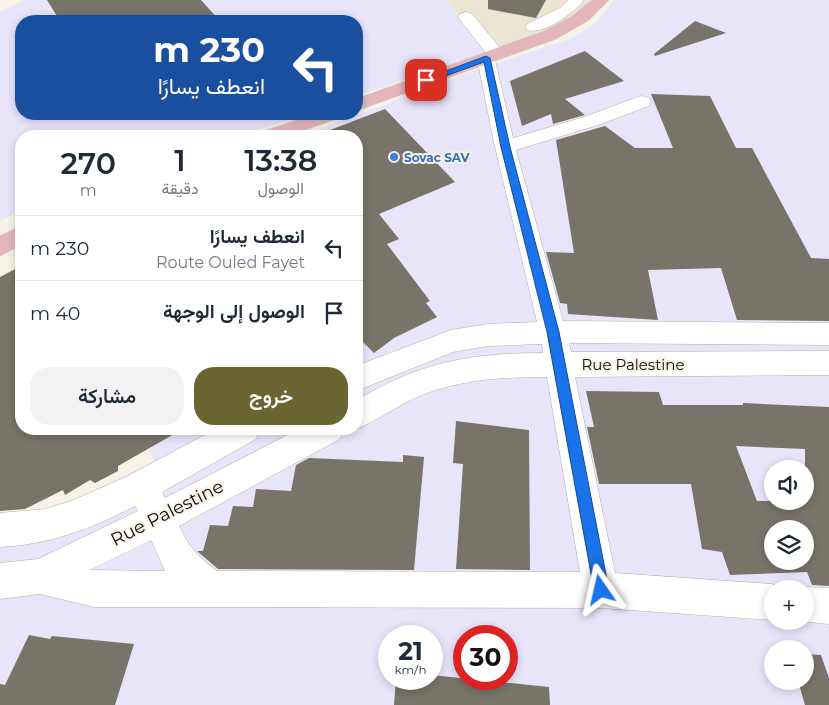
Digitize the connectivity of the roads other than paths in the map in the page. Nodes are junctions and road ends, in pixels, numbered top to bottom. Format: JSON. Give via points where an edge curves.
{"nodes":[{"id":1,"x":576,"y":0,"type":"edge"},
{"id":2,"x":601,"y":0,"type":"edge"},
{"id":3,"x":491,"y":24,"type":"dead end"},
{"id":4,"x":533,"y":26,"type":"dead end"},
{"id":5,"x":492,"y":57,"type":"junction"},
{"id":6,"x":642,"y":102,"type":"dead end"},
{"id":7,"x":363,"y":103,"type":"edge"},
{"id":8,"x":315,"y":120,"type":"edge"},
{"id":9,"x":286,"y":130,"type":"edge"},
{"id":10,"x":505,"y":147,"type":"junction"},
{"id":11,"x":15,"y":237,"type":"edge"},
{"id":12,"x":0,"y":246,"type":"edge"},
{"id":13,"x":553,"y":332,"type":"junction"},
{"id":14,"x":829,"y":334,"type":"edge"},
{"id":15,"x":559,"y":364,"type":"junction"},
{"id":16,"x":829,"y":364,"type":"edge"},
{"id":17,"x":363,"y":376,"type":"edge"},
{"id":18,"x":363,"y":411,"type":"edge"},
{"id":19,"x":233,"y":435,"type":"edge"},
{"id":20,"x":318,"y":435,"type":"edge"},
{"id":21,"x":142,"y":485,"type":"junction"},
{"id":22,"x":158,"y":519,"type":"junction"},
{"id":23,"x":0,"y":530,"type":"edge"},
{"id":24,"x":40,"y":576,"type":"junction"},
{"id":25,"x":0,"y":581,"type":"edge"},
{"id":26,"x":211,"y":589,"type":"junction"},
{"id":27,"x":601,"y":590,"type":"junction"},
{"id":28,"x":764,"y":601,"type":"edge"},
{"id":29,"x":814,"y":605,"type":"edge"},
{"id":30,"x":829,"y":606,"type":"edge"}],
"edges":[{"from":1,"to":4,"type":"street","via":[[566,11]]},
{"from":2,"to":5,"type":"main road","via":[[573,25]]},
{"from":3,"to":5,"type":"street","via":[[461,11]]},
{"from":5,"to":7,"type":"main road"},
{"from":5,"to":10,"type":"street"},
{"from":6,"to":10,"type":"street"},
{"from":8,"to":9,"type":"main road"},
{"from":10,"to":13,"type":"street"},
{"from":11,"to":12,"type":"main road"},
{"from":13,"to":14,"type":"street","name":"Rue Palestine"},
{"from":13,"to":15,"type":"street"},
{"from":13,"to":17,"type":"street","name":"Rue Palestine","via":[[488,335],[452,341]]},
{"from":15,"to":16,"type":"street","name":"Rue Palestine"},
{"from":15,"to":18,"type":"street","name":"Rue Palestine","via":[[497,365],[456,372],[413,385]]},
{"from":15,"to":27,"type":"street"},
{"from":19,"to":21,"type":"street"},
{"from":20,"to":22,"type":"street","name":"Rue Palestine"},
{"from":21,"to":22,"type":"street"},
{"from":21,"to":23,"type":"street","via":[[70,519],[26,529]]},
{"from":22,"to":24,"type":"street","name":"Rue Palestine"},
{"from":22,"to":26,"type":"street","via":[[178,560]]},
{"from":24,"to":25,"type":"street","name":"Rue Palestine"},
{"from":24,"to":26,"type":"street","via":[[94,589]]},
{"from":26,"to":27,"type":"street"},
{"from":27,"to":28,"type":"street"},
{"from":29,"to":30,"type":"street"}]}
